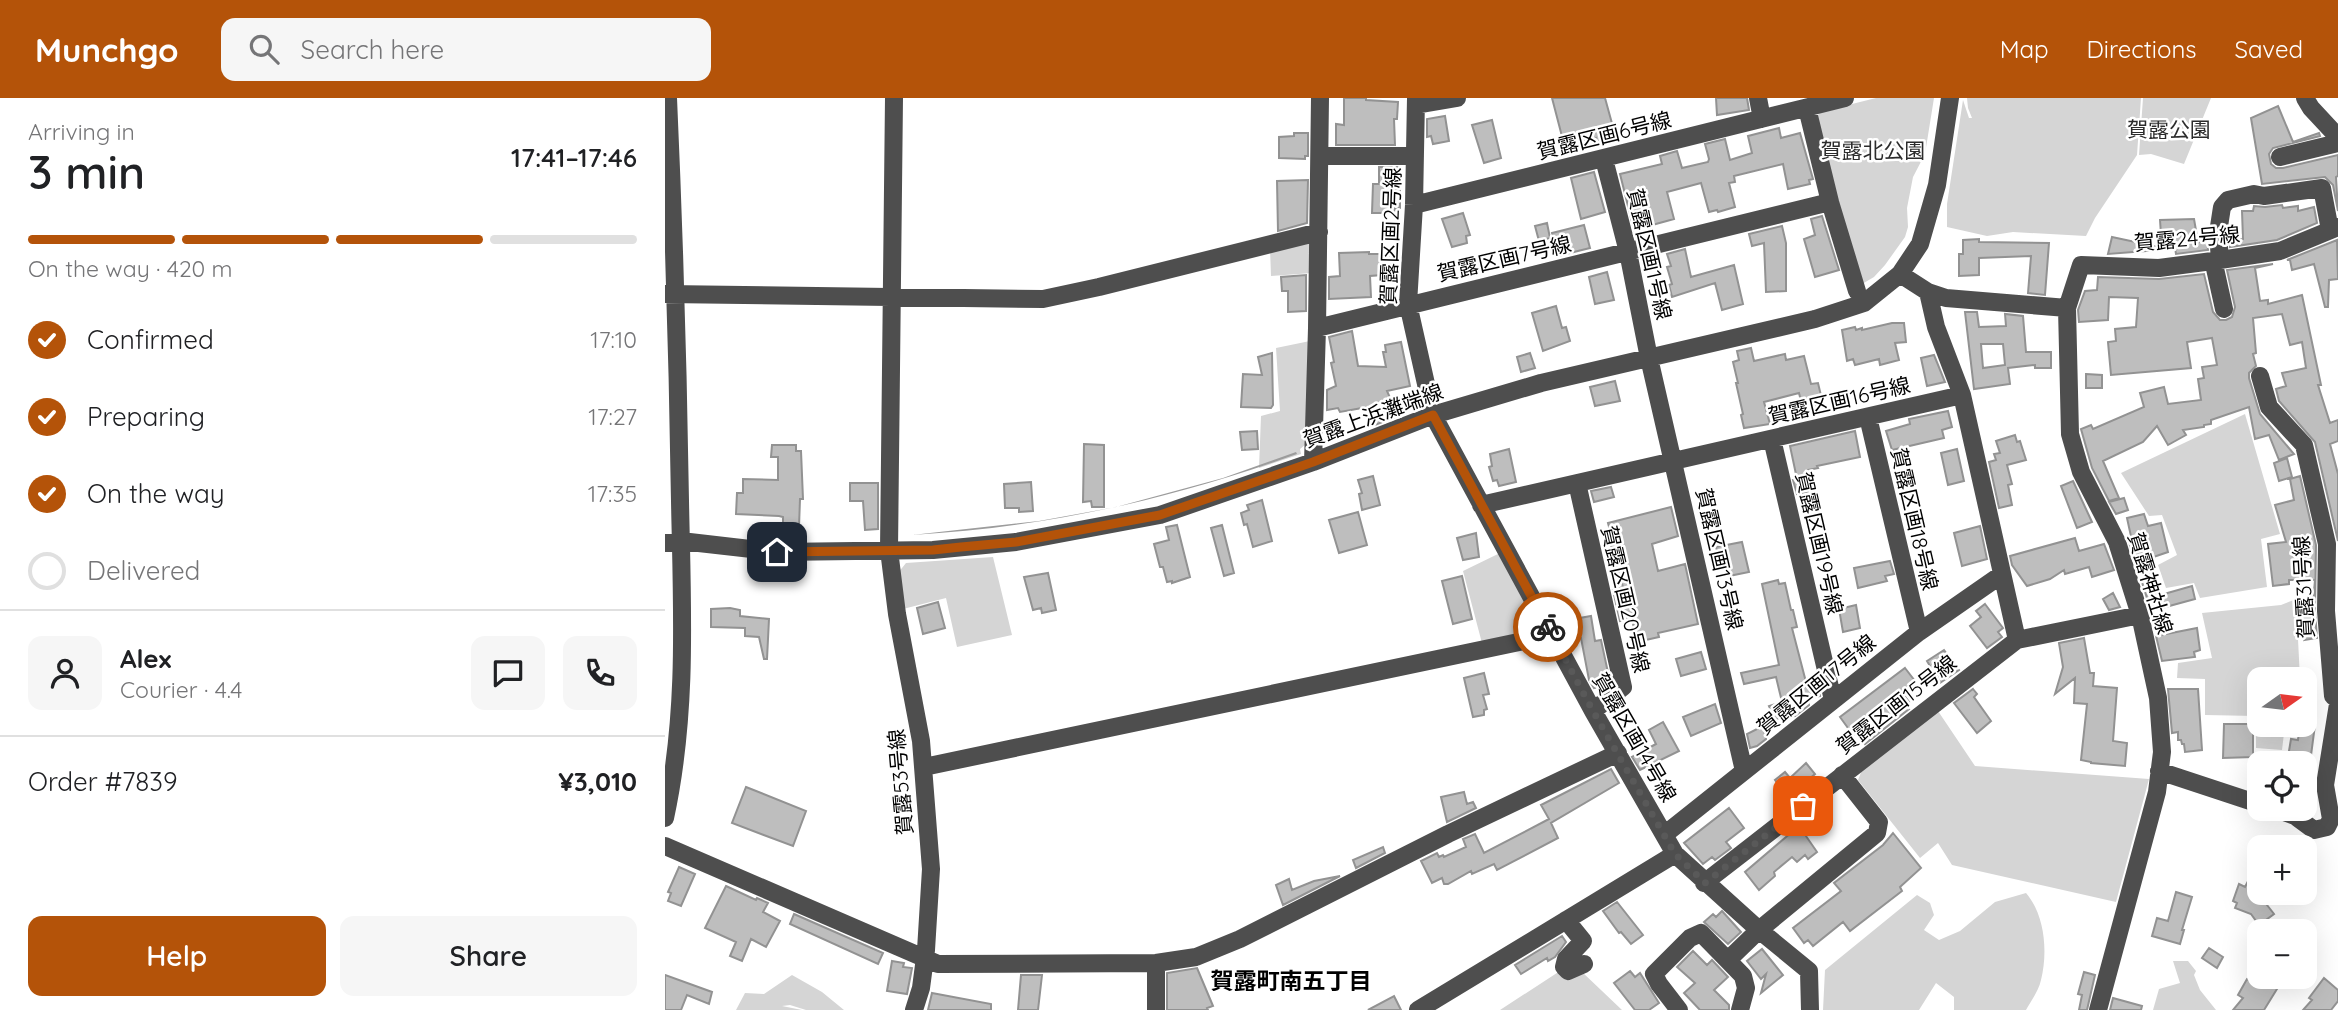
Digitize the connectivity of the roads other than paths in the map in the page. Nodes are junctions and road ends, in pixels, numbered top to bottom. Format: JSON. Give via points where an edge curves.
{"nodes":[{"id":1,"x":668,"y":98,"type":"edge"},
{"id":2,"x":894,"y":98,"type":"edge"},
{"id":3,"x":1320,"y":98,"type":"edge"},
{"id":4,"x":1457,"y":98,"type":"edge"},
{"id":5,"x":1758,"y":98,"type":"edge"},
{"id":6,"x":1845,"y":98,"type":"edge"},
{"id":7,"x":1950,"y":98,"type":"edge"},
{"id":8,"x":2305,"y":98,"type":"edge"},
{"id":9,"x":1416,"y":101,"type":"edge"},
{"id":10,"x":1807,"y":108,"type":"junction"},
{"id":11,"x":1762,"y":119,"type":"junction"},
{"id":12,"x":2338,"y":137,"type":"edge"},
{"id":13,"x":2338,"y":143,"type":"edge"},
{"id":14,"x":1320,"y":156,"type":"junction"},
{"id":15,"x":1415,"y":156,"type":"junction"},
{"id":16,"x":2280,"y":157,"type":"dead end"},
{"id":17,"x":1604,"y":159,"type":"junction"},
{"id":18,"x":2332,"y":199,"type":"edge"},
{"id":19,"x":1830,"y":202,"type":"junction"},
{"id":20,"x":1414,"y":205,"type":"junction"},
{"id":21,"x":2334,"y":228,"type":"edge"},
{"id":22,"x":1319,"y":232,"type":"junction"},
{"id":23,"x":1628,"y":252,"type":"junction"},
{"id":24,"x":2220,"y":260,"type":"junction"},
{"id":25,"x":1900,"y":274,"type":"junction"},
{"id":26,"x":1857,"y":291,"type":"dead end"},
{"id":27,"x":1928,"y":292,"type":"junction"},
{"id":28,"x":671,"y":294,"type":"edge"},
{"id":29,"x":892,"y":296,"type":"junction"},
{"id":30,"x":1408,"y":304,"type":"junction"},
{"id":31,"x":2067,"y":308,"type":"junction"},
{"id":32,"x":2224,"y":309,"type":"dead end"},
{"id":33,"x":1317,"y":327,"type":"junction"},
{"id":34,"x":1649,"y":358,"type":"junction"},
{"id":35,"x":2260,"y":376,"type":"dead end"},
{"id":36,"x":1962,"y":395,"type":"junction"},
{"id":37,"x":1433,"y":415,"type":"junction"},
{"id":38,"x":1868,"y":417,"type":"junction"},
{"id":39,"x":1772,"y":439,"type":"junction"},
{"id":40,"x":1674,"y":460,"type":"junction"},
{"id":41,"x":1313,"y":462,"type":"junction"},
{"id":42,"x":1577,"y":483,"type":"junction"},
{"id":43,"x":1481,"y":505,"type":"junction"},
{"id":44,"x":673,"y":542,"type":"edge"},
{"id":45,"x":890,"y":550,"type":"junction"},
{"id":46,"x":2001,"y":575,"type":"junction"},
{"id":47,"x":2140,"y":615,"type":"junction"},
{"id":48,"x":1919,"y":632,"type":"junction"},
{"id":49,"x":1552,"y":635,"type":"junction"},
{"id":50,"x":2017,"y":640,"type":"junction"},
{"id":51,"x":1833,"y":700,"type":"junction"},
{"id":52,"x":2338,"y":702,"type":"edge"},
{"id":53,"x":1593,"y":711,"type":"junction"},
{"id":54,"x":1618,"y":753,"type":"junction"},
{"id":55,"x":924,"y":767,"type":"junction"},
{"id":56,"x":1744,"y":771,"type":"junction"},
{"id":57,"x":2159,"y":771,"type":"junction"},
{"id":58,"x":1842,"y":775,"type":"junction"},
{"id":59,"x":2247,"y":800,"type":"edge"},
{"id":60,"x":665,"y":818,"type":"edge"},
{"id":61,"x":2302,"y":821,"type":"edge"},
{"id":62,"x":1664,"y":835,"type":"junction"},
{"id":63,"x":665,"y":846,"type":"edge"},
{"id":64,"x":1675,"y":854,"type":"junction"},
{"id":65,"x":1705,"y":883,"type":"junction"},
{"id":66,"x":1566,"y":920,"type":"junction"},
{"id":67,"x":1759,"y":930,"type":"junction"},
{"id":68,"x":924,"y":960,"type":"junction"},
{"id":69,"x":1728,"y":961,"type":"junction"},
{"id":70,"x":1156,"y":963,"type":"junction"},
{"id":71,"x":1584,"y":964,"type":"dead end"},
{"id":72,"x":914,"y":1010,"type":"edge"},
{"id":73,"x":1156,"y":1010,"type":"edge"},
{"id":74,"x":1418,"y":1010,"type":"edge"},
{"id":75,"x":1679,"y":1010,"type":"edge"},
{"id":76,"x":1740,"y":1010,"type":"edge"},
{"id":77,"x":1810,"y":1010,"type":"edge"},
{"id":78,"x":2098,"y":1010,"type":"edge"}],
"edges":[{"from":1,"to":28,"type":"street"},
{"from":2,"to":29,"type":"street","name":"賀露53号線"},
{"from":3,"to":14,"type":"street"},
{"from":4,"to":9,"type":"street"},
{"from":5,"to":11,"type":"street"},
{"from":6,"to":10,"type":"street","name":"賀露区画6号線"},
{"from":7,"to":25,"type":"street","name":"賀露上浜灘端線","via":[[1937,185],[1920,244]]},
{"from":8,"to":12,"type":"street"},
{"from":9,"to":15,"type":"street","name":"賀露区画2号線"},
{"from":10,"to":11,"type":"street","name":"賀露区画6号線"},
{"from":10,"to":19,"type":"street"},
{"from":11,"to":17,"type":"street","name":"賀露区画6号線"},
{"from":13,"to":16,"type":"street"},
{"from":14,"to":15,"type":"street"},
{"from":14,"to":22,"type":"street"},
{"from":15,"to":20,"type":"street","name":"賀露区画2号線"},
{"from":17,"to":20,"type":"street","name":"賀露区画6号線"},
{"from":17,"to":23,"type":"street","name":"賀露区画1号線"},
{"from":18,"to":21,"type":"street"},
{"from":18,"to":24,"type":"street","via":[[2322,188],[2228,200],[2219,220]]},
{"from":19,"to":23,"type":"street","name":"賀露区画7号線"},
{"from":19,"to":26,"type":"street"},
{"from":20,"to":30,"type":"street","name":"賀露区画2号線"},
{"from":21,"to":24,"type":"street","name":"賀露24号線","via":[[2280,251]]},
{"from":22,"to":29,"type":"street","via":[[1043,299]]},
{"from":22,"to":33,"type":"street"},
{"from":23,"to":30,"type":"street","name":"賀露区画7号線"},
{"from":23,"to":34,"type":"street","name":"賀露区画1号線"},
{"from":24,"to":31,"type":"street","name":"賀露24号線","via":[[2159,268],[2081,265]]},
{"from":24,"to":32,"type":"street","via":[[2214,264]]},
{"from":25,"to":27,"type":"street"},
{"from":25,"to":34,"type":"street","name":"賀露上浜灘端線","via":[[1864,303],[1790,326]]},
{"from":27,"to":31,"type":"street","via":[[1946,298]]},
{"from":27,"to":36,"type":"street"},
{"from":28,"to":29,"type":"street"},
{"from":28,"to":44,"type":"street"},
{"from":29,"to":45,"type":"street","name":"賀露53号線"},
{"from":30,"to":33,"type":"street","name":"賀露区画7号線"},
{"from":30,"to":37,"type":"street","name":"賀露区画2号線"},
{"from":31,"to":47,"type":"street","name":"賀露神社線","via":[[2070,434],[2081,472],[2117,542]]},
{"from":33,"to":41,"type":"street"},
{"from":34,"to":37,"type":"street","name":"賀露上浜灘端線"},
{"from":34,"to":40,"type":"street","name":"賀露区画13号線"},
{"from":35,"to":52,"type":"street","name":"賀露31号線","via":[[2269,407],[2304,445],[2327,544],[2326,611],[2333,696]]},
{"from":36,"to":38,"type":"street","name":"賀露区画16号線"},
{"from":36,"to":46,"type":"street"},
{"from":37,"to":41,"type":"street","name":"賀露上浜灘端線"},
{"from":37,"to":43,"type":"street","name":"賀露区画14号線"},
{"from":38,"to":39,"type":"street","name":"賀露区画16号線"},
{"from":38,"to":48,"type":"street","name":"賀露区画18号線"},
{"from":39,"to":40,"type":"street","name":"賀露区画16号線"},
{"from":39,"to":51,"type":"street","name":"賀露区画19号線"},
{"from":40,"to":42,"type":"street","name":"賀露区画16号線"},
{"from":40,"to":56,"type":"street","name":"賀露区画13号線"},
{"from":41,"to":45,"type":"street","name":"賀露上浜灘端線","via":[[1160,515],[1016,542]]},
{"from":42,"to":43,"type":"street","name":"賀露区画16号線"},
{"from":42,"to":53,"type":"street","name":"賀露区画20号線","via":[[1623,687]]},
{"from":43,"to":49,"type":"street","name":"賀露区画14号線"},
{"from":44,"to":45,"type":"street","name":"賀露上浜灘端線","via":[[777,552]]},
{"from":44,"to":60,"type":"street","via":[[683,684]]},
{"from":45,"to":55,"type":"street","name":"賀露53号線"},
{"from":46,"to":48,"type":"street","name":"賀露区画17号線"},
{"from":46,"to":50,"type":"street"},
{"from":47,"to":50,"type":"street","name":"賀露区画15号線"},
{"from":47,"to":57,"type":"street","name":"賀露神社線","via":[[2158,698]]},
{"from":48,"to":51,"type":"street","name":"賀露区画17号線"},
{"from":49,"to":53,"type":"street","name":"賀露区画14号線"},
{"from":49,"to":55,"type":"street"},
{"from":50,"to":58,"type":"street","name":"賀露区画15号線"},
{"from":51,"to":56,"type":"street","name":"賀露区画17号線"},
{"from":52,"to":61,"type":"street","name":"賀露31号線","via":[[2325,785],[2332,818],[2327,827],[2314,830]]},
{"from":53,"to":54,"type":"street","name":"賀露区画14号線"},
{"from":54,"to":62,"type":"street","name":"賀露区画14号線"},
{"from":54,"to":70,"type":"street","via":[[1217,949]]},
{"from":55,"to":68,"type":"street","name":"賀露53号線","via":[[931,869]]},
{"from":56,"to":62,"type":"street","name":"賀露区画17号線"},
{"from":57,"to":59,"type":"street"},
{"from":57,"to":78,"type":"street","name":"賀露神社線"},
{"from":58,"to":65,"type":"street","name":"賀露区画15号線"},
{"from":58,"to":67,"type":"street","via":[[1879,822],[1877,833]]},
{"from":62,"to":64,"type":"street","name":"賀露区画14号線"},
{"from":63,"to":68,"type":"street"},
{"from":64,"to":65,"type":"street","name":"賀露区画14号線"},
{"from":64,"to":66,"type":"street"},
{"from":65,"to":67,"type":"street","name":"賀露区画14号線"},
{"from":66,"to":71,"type":"street","via":[[1583,941],[1564,967],[1568,971]]},
{"from":66,"to":74,"type":"street"},
{"from":67,"to":69,"type":"street"},
{"from":67,"to":77,"type":"street","name":"賀露区画14号線","via":[[1809,971]]},
{"from":68,"to":70,"type":"street","via":[[938,964]]},
{"from":68,"to":72,"type":"street","name":"賀露53号線"},
{"from":69,"to":75,"type":"street","via":[[1701,933],[1654,974]]},
{"from":69,"to":76,"type":"street","via":[[1746,988]]},
{"from":70,"to":73,"type":"street"}]}
